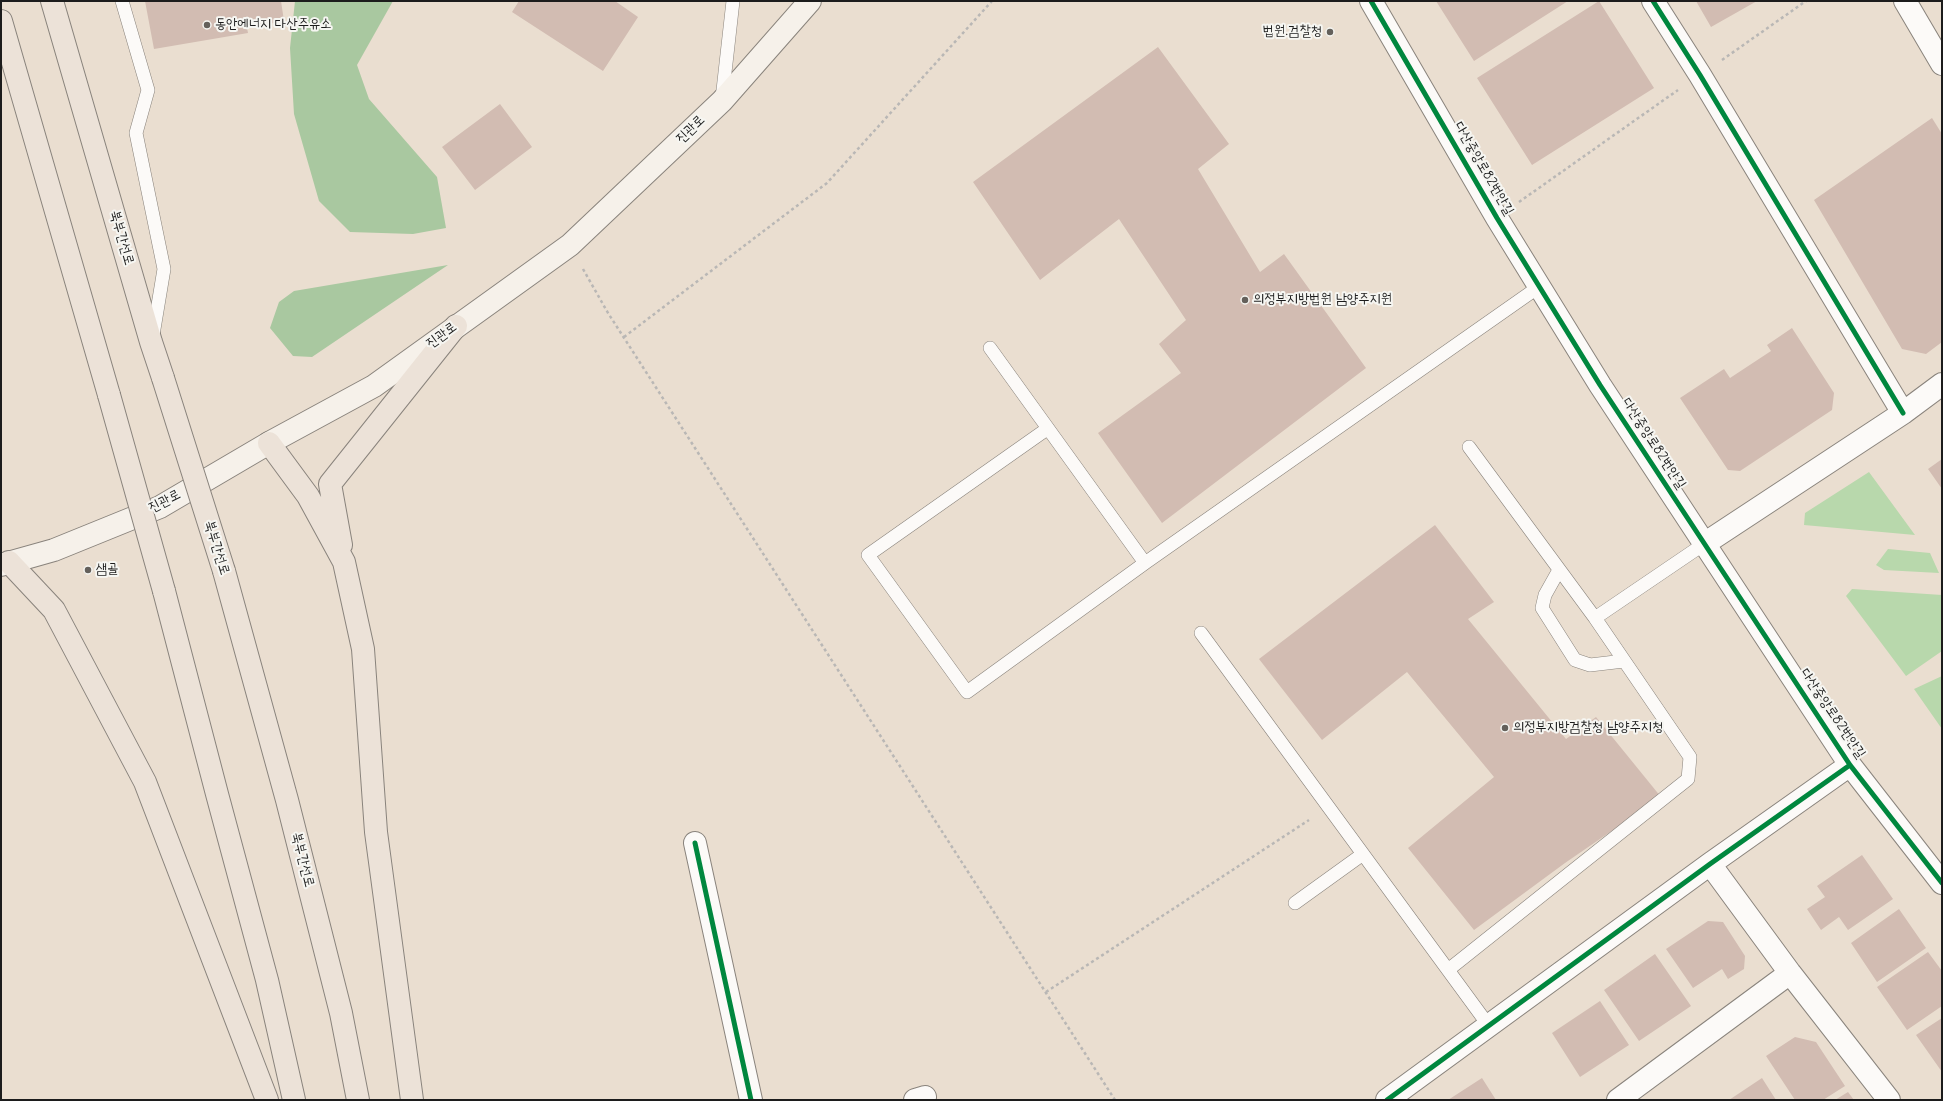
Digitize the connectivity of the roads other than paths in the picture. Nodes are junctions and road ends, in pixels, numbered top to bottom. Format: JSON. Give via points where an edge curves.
{"nodes":[{"id":1,"x":52,"y":1,"type":"edge"},
{"id":2,"x":122,"y":1,"type":"edge"},
{"id":3,"x":733,"y":1,"type":"edge"},
{"id":4,"x":810,"y":1,"type":"edge"},
{"id":5,"x":1371,"y":1,"type":"edge"},
{"id":6,"x":1653,"y":1,"type":"edge"},
{"id":7,"x":1905,"y":1,"type":"edge"},
{"id":8,"x":1,"y":21,"type":"edge"},
{"id":9,"x":1942,"y":64,"type":"edge"},
{"id":10,"x":722,"y":101,"type":"junction"},
{"id":11,"x":1540,"y":286,"type":"junction"},
{"id":12,"x":456,"y":326,"type":"junction"},
{"id":13,"x":151,"y":342,"type":"junction"},
{"id":14,"x":990,"y":348,"type":"dead end"},
{"id":15,"x":1942,"y":384,"type":"edge"},
{"id":16,"x":1903,"y":413,"type":"junction"},
{"id":17,"x":1047,"y":429,"type":"junction"},
{"id":18,"x":269,"y":443,"type":"junction"},
{"id":19,"x":1469,"y":446,"type":"dead end"},
{"id":20,"x":1704,"y":544,"type":"junction"},
{"id":21,"x":4,"y":560,"type":"edge"},
{"id":22,"x":344,"y":562,"type":"junction"},
{"id":23,"x":1145,"y":563,"type":"junction"},
{"id":24,"x":1559,"y":570,"type":"junction"},
{"id":25,"x":1594,"y":618,"type":"junction"},
{"id":26,"x":1201,"y":633,"type":"dead end"},
{"id":27,"x":1624,"y":661,"type":"junction"},
{"id":28,"x":1850,"y":765,"type":"junction"},
{"id":29,"x":695,"y":843,"type":"dead end"},
{"id":30,"x":1363,"y":854,"type":"junction"},
{"id":31,"x":1710,"y":864,"type":"junction"},
{"id":32,"x":1942,"y":883,"type":"edge"},
{"id":33,"x":1295,"y":903,"type":"dead end"},
{"id":34,"x":1448,"y":970,"type":"junction"},
{"id":35,"x":1790,"y":973,"type":"junction"},
{"id":36,"x":1489,"y":1026,"type":"junction"},
{"id":37,"x":267,"y":1100,"type":"edge"},
{"id":38,"x":294,"y":1100,"type":"edge"},
{"id":39,"x":358,"y":1100,"type":"edge"},
{"id":40,"x":412,"y":1100,"type":"edge"},
{"id":41,"x":751,"y":1100,"type":"edge"},
{"id":42,"x":1387,"y":1100,"type":"edge"},
{"id":43,"x":1618,"y":1100,"type":"edge"},
{"id":44,"x":1889,"y":1100,"type":"edge"}],
"edges":[{"from":1,"to":13,"type":"highway","name":"북부간선로"},
{"from":2,"to":13,"type":"lane","via":[[148,90],[136,133],[164,269]]},
{"from":3,"to":10,"type":"lane"},
{"from":4,"to":10,"type":"main road","name":"진관로"},
{"from":5,"to":11,"type":"street","name":"다산중앙로82번안길","via":[[1497,218]]},
{"from":6,"to":16,"type":"street"},
{"from":7,"to":9,"type":"street"},
{"from":8,"to":38,"type":"highway","bridge":true,"via":[[164,591],[267,980]]},
{"from":10,"to":12,"type":"main road","name":"진관로","via":[[570,246]]},
{"from":11,"to":20,"type":"street","name":"다산중앙로82번안길","via":[[1600,385]]},
{"from":11,"to":23,"type":"lane"},
{"from":12,"to":18,"type":"main road","name":"진관로","via":[[374,386]]},
{"from":12,"to":22,"type":"highway","via":[[330,484]]},
{"from":13,"to":39,"type":"highway","name":"북부간선로","bridge":true,"via":[[224,571],[287,800],[342,1013]]},
{"from":14,"to":17,"type":"lane"},
{"from":15,"to":16,"type":"street"},
{"from":16,"to":20,"type":"street"},
{"from":17,"to":23,"type":"lane"},
{"from":17,"to":23,"type":"lane","via":[[868,555],[966,692]]},
{"from":18,"to":21,"type":"main road","name":"진관로","via":[[160,507],[54,550]]},
{"from":18,"to":22,"type":"highway","via":[[308,496]]},
{"from":19,"to":24,"type":"lane"},
{"from":20,"to":25,"type":"lane"},
{"from":20,"to":28,"type":"street","name":"다산중앙로82번안길"},
{"from":21,"to":37,"type":"highway","via":[[54,610],[145,782]]},
{"from":22,"to":40,"type":"highway","via":[[363,648],[376,832]]},
{"from":24,"to":25,"type":"lane"},
{"from":24,"to":27,"type":"lane","via":[[1545,595],[1542,608],[1575,660],[1590,665]]},
{"from":25,"to":27,"type":"lane"},
{"from":26,"to":30,"type":"lane"},
{"from":27,"to":34,"type":"lane","via":[[1690,757],[1688,779]]},
{"from":28,"to":31,"type":"street"},
{"from":28,"to":32,"type":"street","name":"다산중앙로82번안길"},
{"from":29,"to":41,"type":"street"},
{"from":30,"to":33,"type":"lane"},
{"from":30,"to":34,"type":"lane"},
{"from":31,"to":35,"type":"street"},
{"from":31,"to":36,"type":"street"},
{"from":34,"to":36,"type":"lane"},
{"from":35,"to":43,"type":"street"},
{"from":35,"to":44,"type":"street"},
{"from":36,"to":42,"type":"street"}]}
